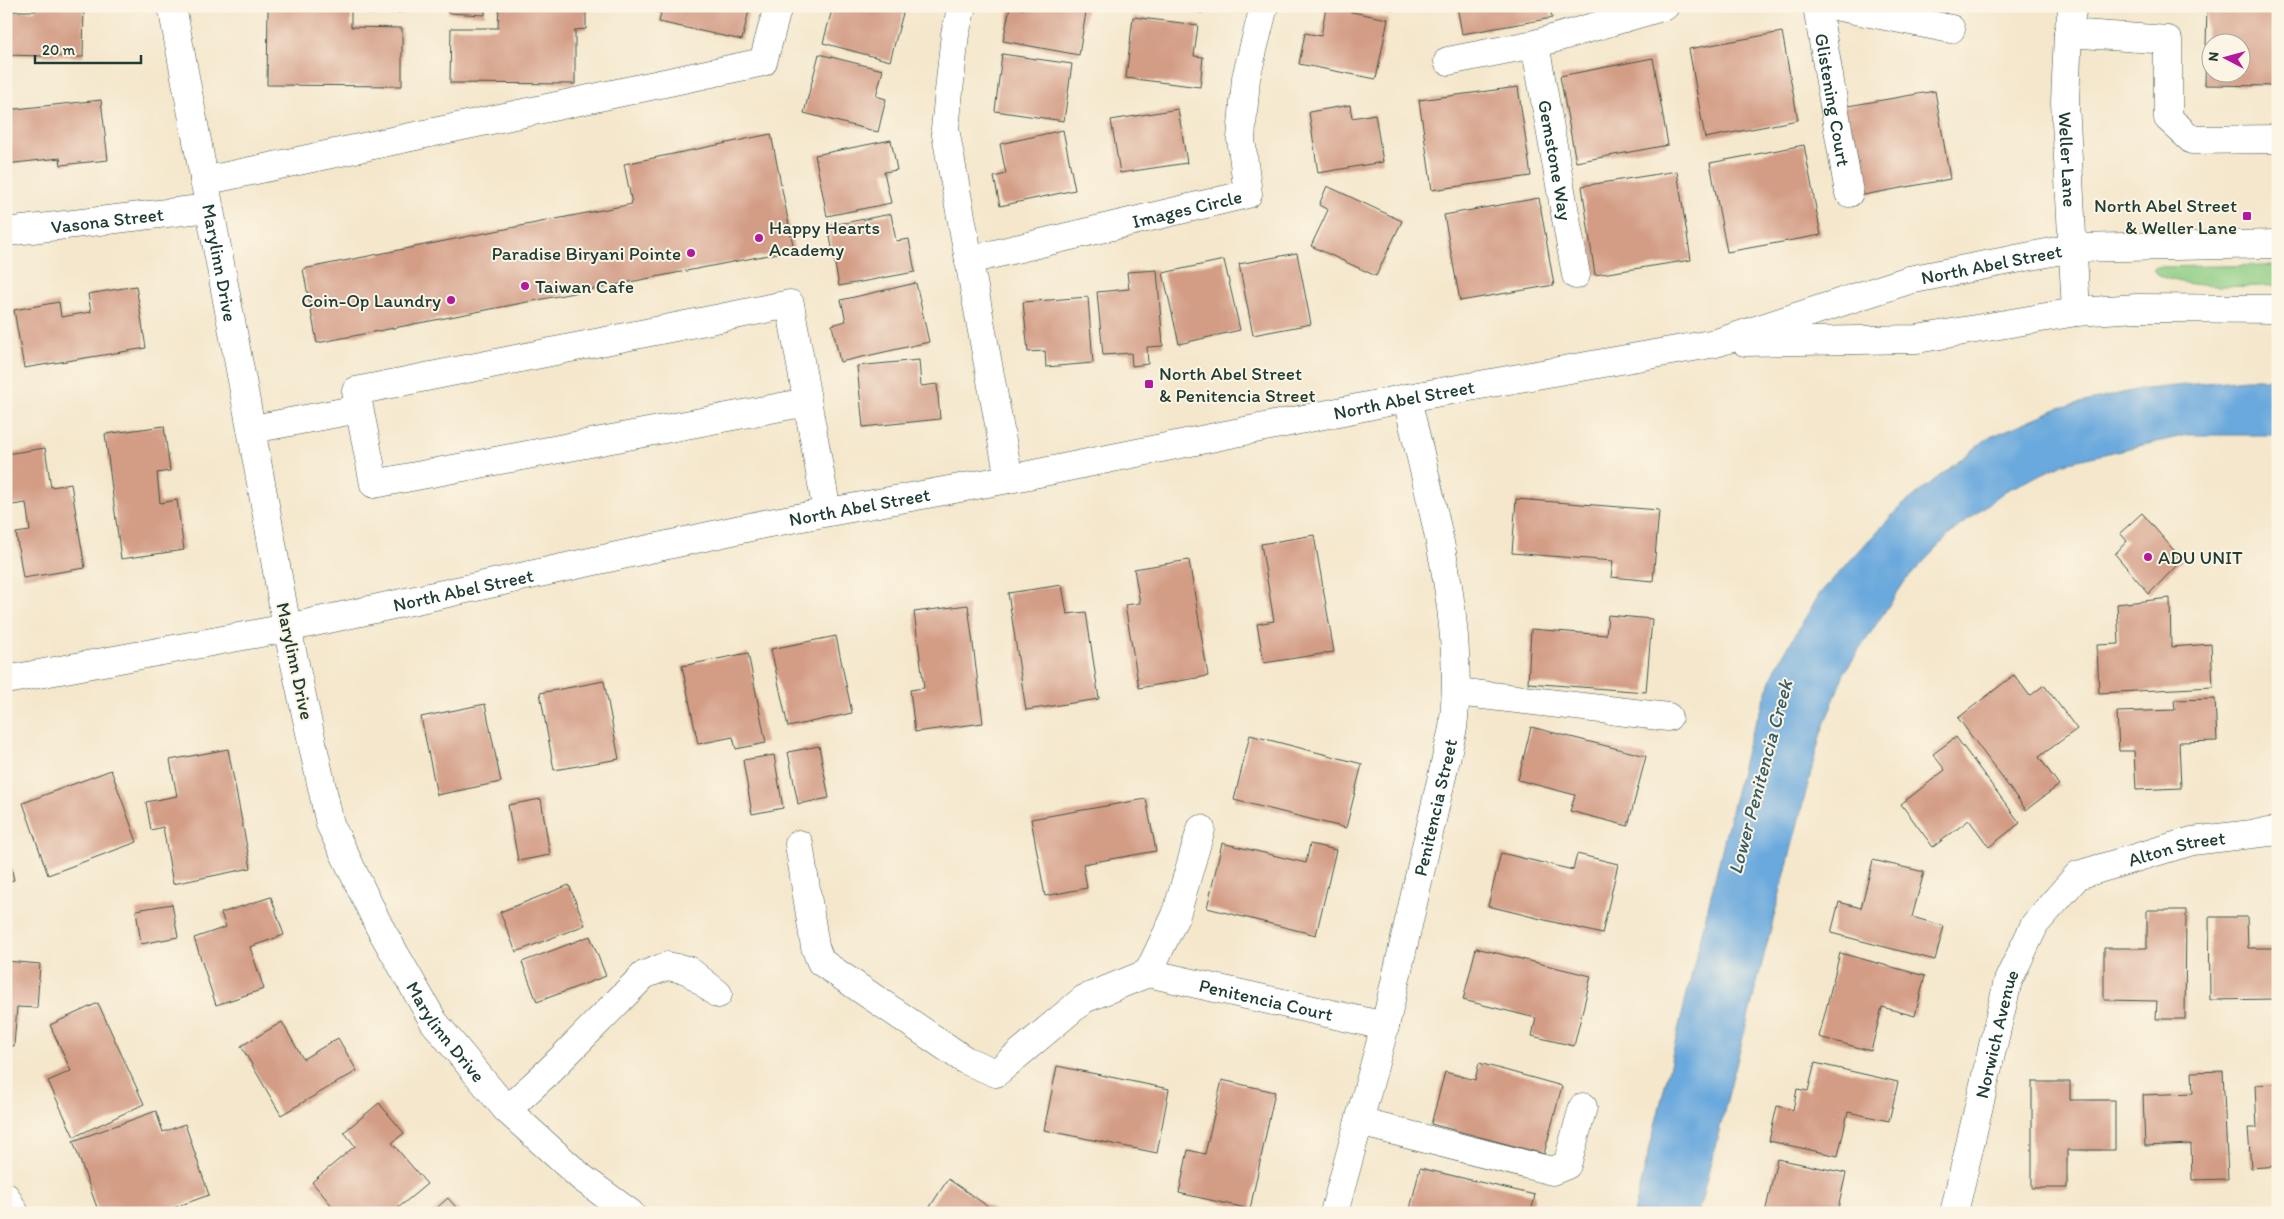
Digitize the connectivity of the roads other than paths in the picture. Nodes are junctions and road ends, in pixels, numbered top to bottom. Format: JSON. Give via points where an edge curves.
{"nodes":[{"id":1,"x":172,"y":6,"type":"edge"},
{"id":2,"x":778,"y":6,"type":"edge"},
{"id":3,"x":962,"y":6,"type":"edge"},
{"id":4,"x":1264,"y":6,"type":"edge"},
{"id":5,"x":1665,"y":6,"type":"edge"},
{"id":6,"x":1817,"y":6,"type":"edge"},
{"id":7,"x":1835,"y":6,"type":"edge"},
{"id":8,"x":2074,"y":6,"type":"edge"},
{"id":9,"x":1951,"y":29,"type":"dead end"},
{"id":10,"x":2068,"y":33,"type":"junction"},
{"id":11,"x":1535,"y":44,"type":"junction"},
{"id":12,"x":1448,"y":61,"type":"dead end"},
{"id":13,"x":2278,"y":139,"type":"edge"},
{"id":14,"x":204,"y":182,"type":"junction"},
{"id":15,"x":1848,"y":193,"type":"dead end"},
{"id":16,"x":209,"y":208,"type":"junction"},
{"id":17,"x":6,"y":232,"type":"edge"},
{"id":18,"x":2278,"y":244,"type":"edge"},
{"id":19,"x":2072,"y":248,"type":"junction"},
{"id":20,"x":969,"y":260,"type":"junction"},
{"id":21,"x":1576,"y":275,"type":"dead end"},
{"id":22,"x":2278,"y":309,"type":"edge"},
{"id":23,"x":2076,"y":312,"type":"junction"},
{"id":24,"x":1716,"y":343,"type":"junction"},
{"id":25,"x":1407,"y":398,"type":"junction"},
{"id":26,"x":807,"y":402,"type":"junction"},
{"id":27,"x":359,"y":409,"type":"junction"},
{"id":28,"x":253,"y":429,"type":"junction"},
{"id":29,"x":1010,"y":479,"type":"junction"},
{"id":30,"x":827,"y":512,"type":"junction"},
{"id":31,"x":287,"y":628,"type":"junction"},
{"id":32,"x":6,"y":680,"type":"edge"},
{"id":33,"x":1457,"y":692,"type":"junction"},
{"id":34,"x":1668,"y":717,"type":"dead end"},
{"id":35,"x":1201,"y":829,"type":"dead end"},
{"id":36,"x":2278,"y":831,"type":"edge"},
{"id":37,"x":799,"y":844,"type":"dead end"},
{"id":38,"x":2078,"y":876,"type":"joint"},
{"id":39,"x":1148,"y":973,"type":"junction"},
{"id":40,"x":718,"y":994,"type":"dead end"},
{"id":41,"x":1385,"y":1026,"type":"junction"},
{"id":42,"x":1583,"y":1107,"type":"dead end"},
{"id":43,"x":508,"y":1110,"type":"junction"},
{"id":44,"x":1359,"y":1122,"type":"junction"},
{"id":45,"x":6,"y":1197,"type":"edge"},
{"id":46,"x":15,"y":1213,"type":"edge"},
{"id":47,"x":630,"y":1213,"type":"edge"},
{"id":48,"x":1334,"y":1213,"type":"edge"},
{"id":49,"x":1954,"y":1213,"type":"edge"}],
"edges":[{"from":1,"to":14,"type":"street","name":"Marylinn Drive"},
{"from":2,"to":14,"type":"street","via":[[763,62]]},
{"from":3,"to":20,"type":"street","via":[[955,34],[945,129]]},
{"from":4,"to":20,"type":"street","name":"Images Circle","via":[[1246,78],[1240,138],[1248,194]]},
{"from":5,"to":11,"type":"street"},
{"from":6,"to":15,"type":"street","name":"Glistening Court"},
{"from":7,"to":9,"type":"street"},
{"from":8,"to":10,"type":"street","name":"Weller Lane"},
{"from":10,"to":13,"type":"street","via":[[2168,40],[2168,118],[2192,140]]},
{"from":10,"to":19,"type":"street","name":"Weller Lane","via":[[2065,102]]},
{"from":11,"to":12,"type":"street"},
{"from":11,"to":21,"type":"street","name":"Gemstone Way"},
{"from":14,"to":16,"type":"street","name":"Marylinn Drive"},
{"from":16,"to":17,"type":"street","name":"Vasona Street"},
{"from":16,"to":28,"type":"street","name":"Marylinn Drive"},
{"from":18,"to":19,"type":"street","name":"North Abel Street"},
{"from":19,"to":23,"type":"street","name":"Weller Lane"},
{"from":19,"to":24,"type":"street","name":"North Abel Street","via":[[1909,280]]},
{"from":20,"to":29,"type":"street"},
{"from":22,"to":23,"type":"street","name":"North Abel Street","via":[[2137,308]]},
{"from":23,"to":24,"type":"street","name":"North Abel Street","via":[[1918,339]]},
{"from":24,"to":25,"type":"street","name":"North Abel Street"},
{"from":25,"to":29,"type":"street","name":"North Abel Street"},
{"from":25,"to":33,"type":"street","name":"Penitencia Street","via":[[1445,569]]},
{"from":26,"to":27,"type":"street","via":[[374,484]]},
{"from":26,"to":27,"type":"street","via":[[790,304],[356,392]]},
{"from":26,"to":30,"type":"street"},
{"from":27,"to":28,"type":"street"},
{"from":28,"to":31,"type":"street","name":"Marylinn Drive"},
{"from":29,"to":30,"type":"street","name":"North Abel Street"},
{"from":30,"to":31,"type":"street","name":"North Abel Street"},
{"from":31,"to":32,"type":"street","name":"North Abel Street"},
{"from":31,"to":43,"type":"street","name":"Marylinn Drive","via":[[330,824],[379,926],[434,1022]]},
{"from":33,"to":34,"type":"street"},
{"from":33,"to":41,"type":"street","name":"Penitencia Street","via":[[1453,728]]},
{"from":35,"to":39,"type":"street","via":[[1176,915]]},
{"from":36,"to":38,"type":"street","name":"Alton Street","via":[[2192,841]]},
{"from":37,"to":39,"type":"street","via":[[815,947],[821,962],[965,1060],[996,1073],[1084,999]]},
{"from":38,"to":49,"type":"street","name":"Norwich Avenue","via":[[2035,924],[2008,981]]},
{"from":39,"to":41,"type":"street","name":"Penitencia Court"},
{"from":40,"to":43,"type":"street","via":[[688,970],[667,966],[644,975]]},
{"from":41,"to":44,"type":"street","name":"Penitencia Street"},
{"from":42,"to":44,"type":"street","via":[[1567,1165],[1552,1171]]},
{"from":43,"to":47,"type":"street","name":"Marylinn Drive","via":[[582,1178]]},
{"from":44,"to":48,"type":"street","name":"Penitencia Street"},
{"from":45,"to":46,"type":"street"}]}
